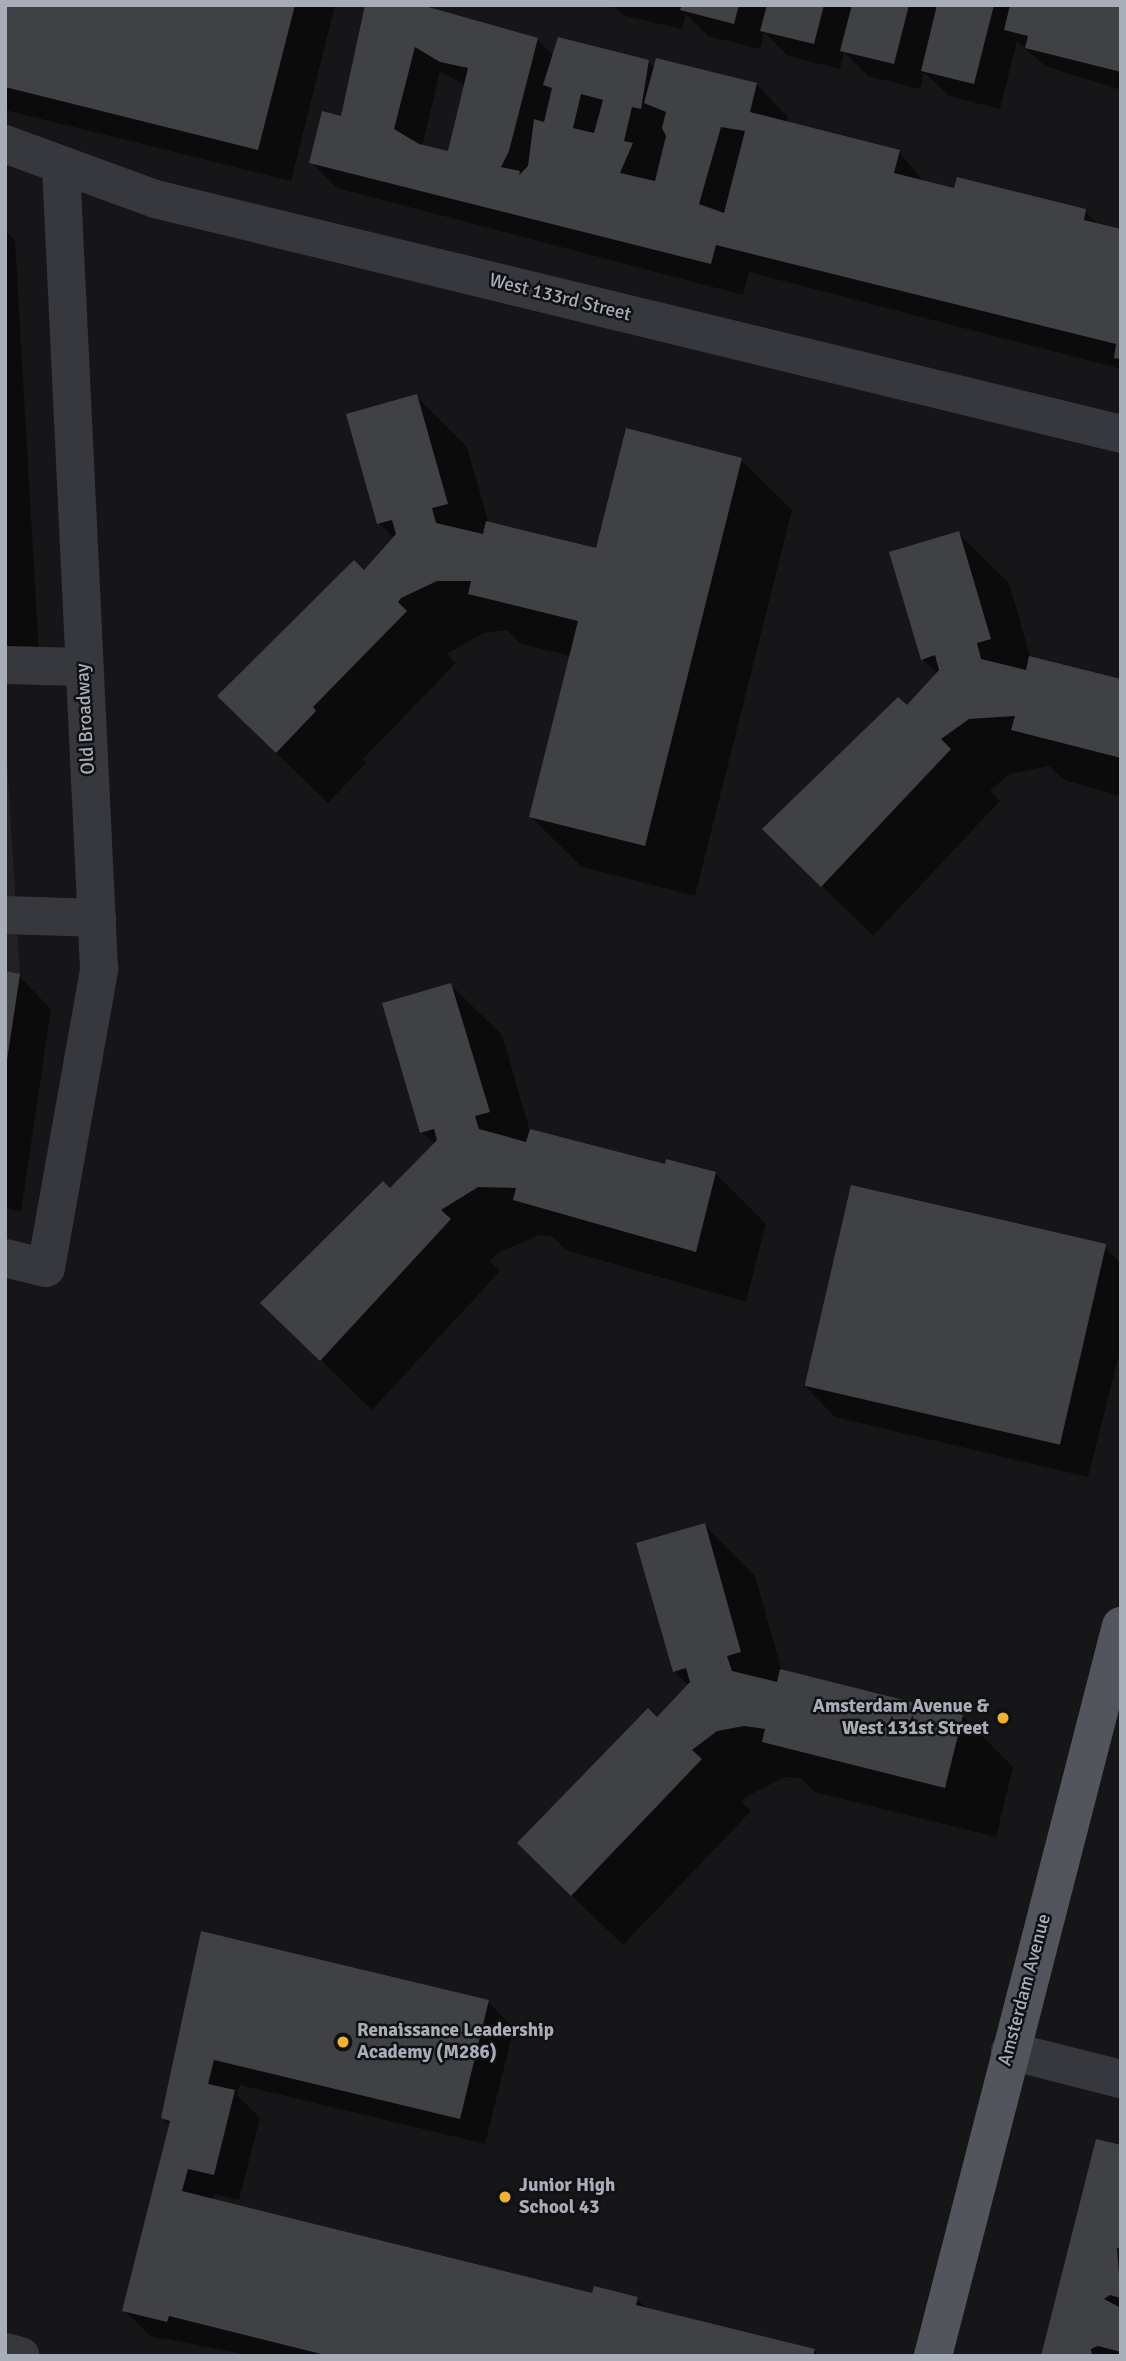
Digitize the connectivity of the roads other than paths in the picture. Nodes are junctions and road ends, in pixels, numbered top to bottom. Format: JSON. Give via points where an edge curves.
{"nodes":[{"id":1,"x":5,"y":144,"type":"edge"},
{"id":2,"x":61,"y":166,"type":"junction"},
{"id":3,"x":1121,"y":434,"type":"edge"},
{"id":4,"x":5,"y":664,"type":"edge"},
{"id":5,"x":83,"y":667,"type":"junction"},
{"id":6,"x":5,"y":915,"type":"edge"},
{"id":7,"x":97,"y":918,"type":"junction"},
{"id":8,"x":5,"y":1258,"type":"edge"},
{"id":9,"x":1121,"y":1626,"type":"edge"},
{"id":10,"x":1010,"y":2051,"type":"junction"},
{"id":11,"x":1121,"y":2079,"type":"edge"},
{"id":12,"x":5,"y":2352,"type":"edge"},
{"id":13,"x":21,"y":2356,"type":"edge"},
{"id":14,"x":933,"y":2356,"type":"edge"}],
"edges":[{"from":1,"to":2,"type":"street","name":"West 133rd Street"},
{"from":2,"to":3,"type":"street","name":"West 133rd Street","via":[[155,199]]},
{"from":2,"to":5,"type":"street","name":"Old Broadway"},
{"from":4,"to":5,"type":"street"},
{"from":5,"to":7,"type":"street","name":"Old Broadway"},
{"from":6,"to":7,"type":"street"},
{"from":7,"to":8,"type":"street","name":"Old Broadway","via":[[99,969],[46,1268]]},
{"from":9,"to":10,"type":"main road","name":"Amsterdam Avenue"},
{"from":10,"to":11,"type":"street"},
{"from":10,"to":14,"type":"main road","name":"Amsterdam Avenue"},
{"from":12,"to":13,"type":"street"}]}
